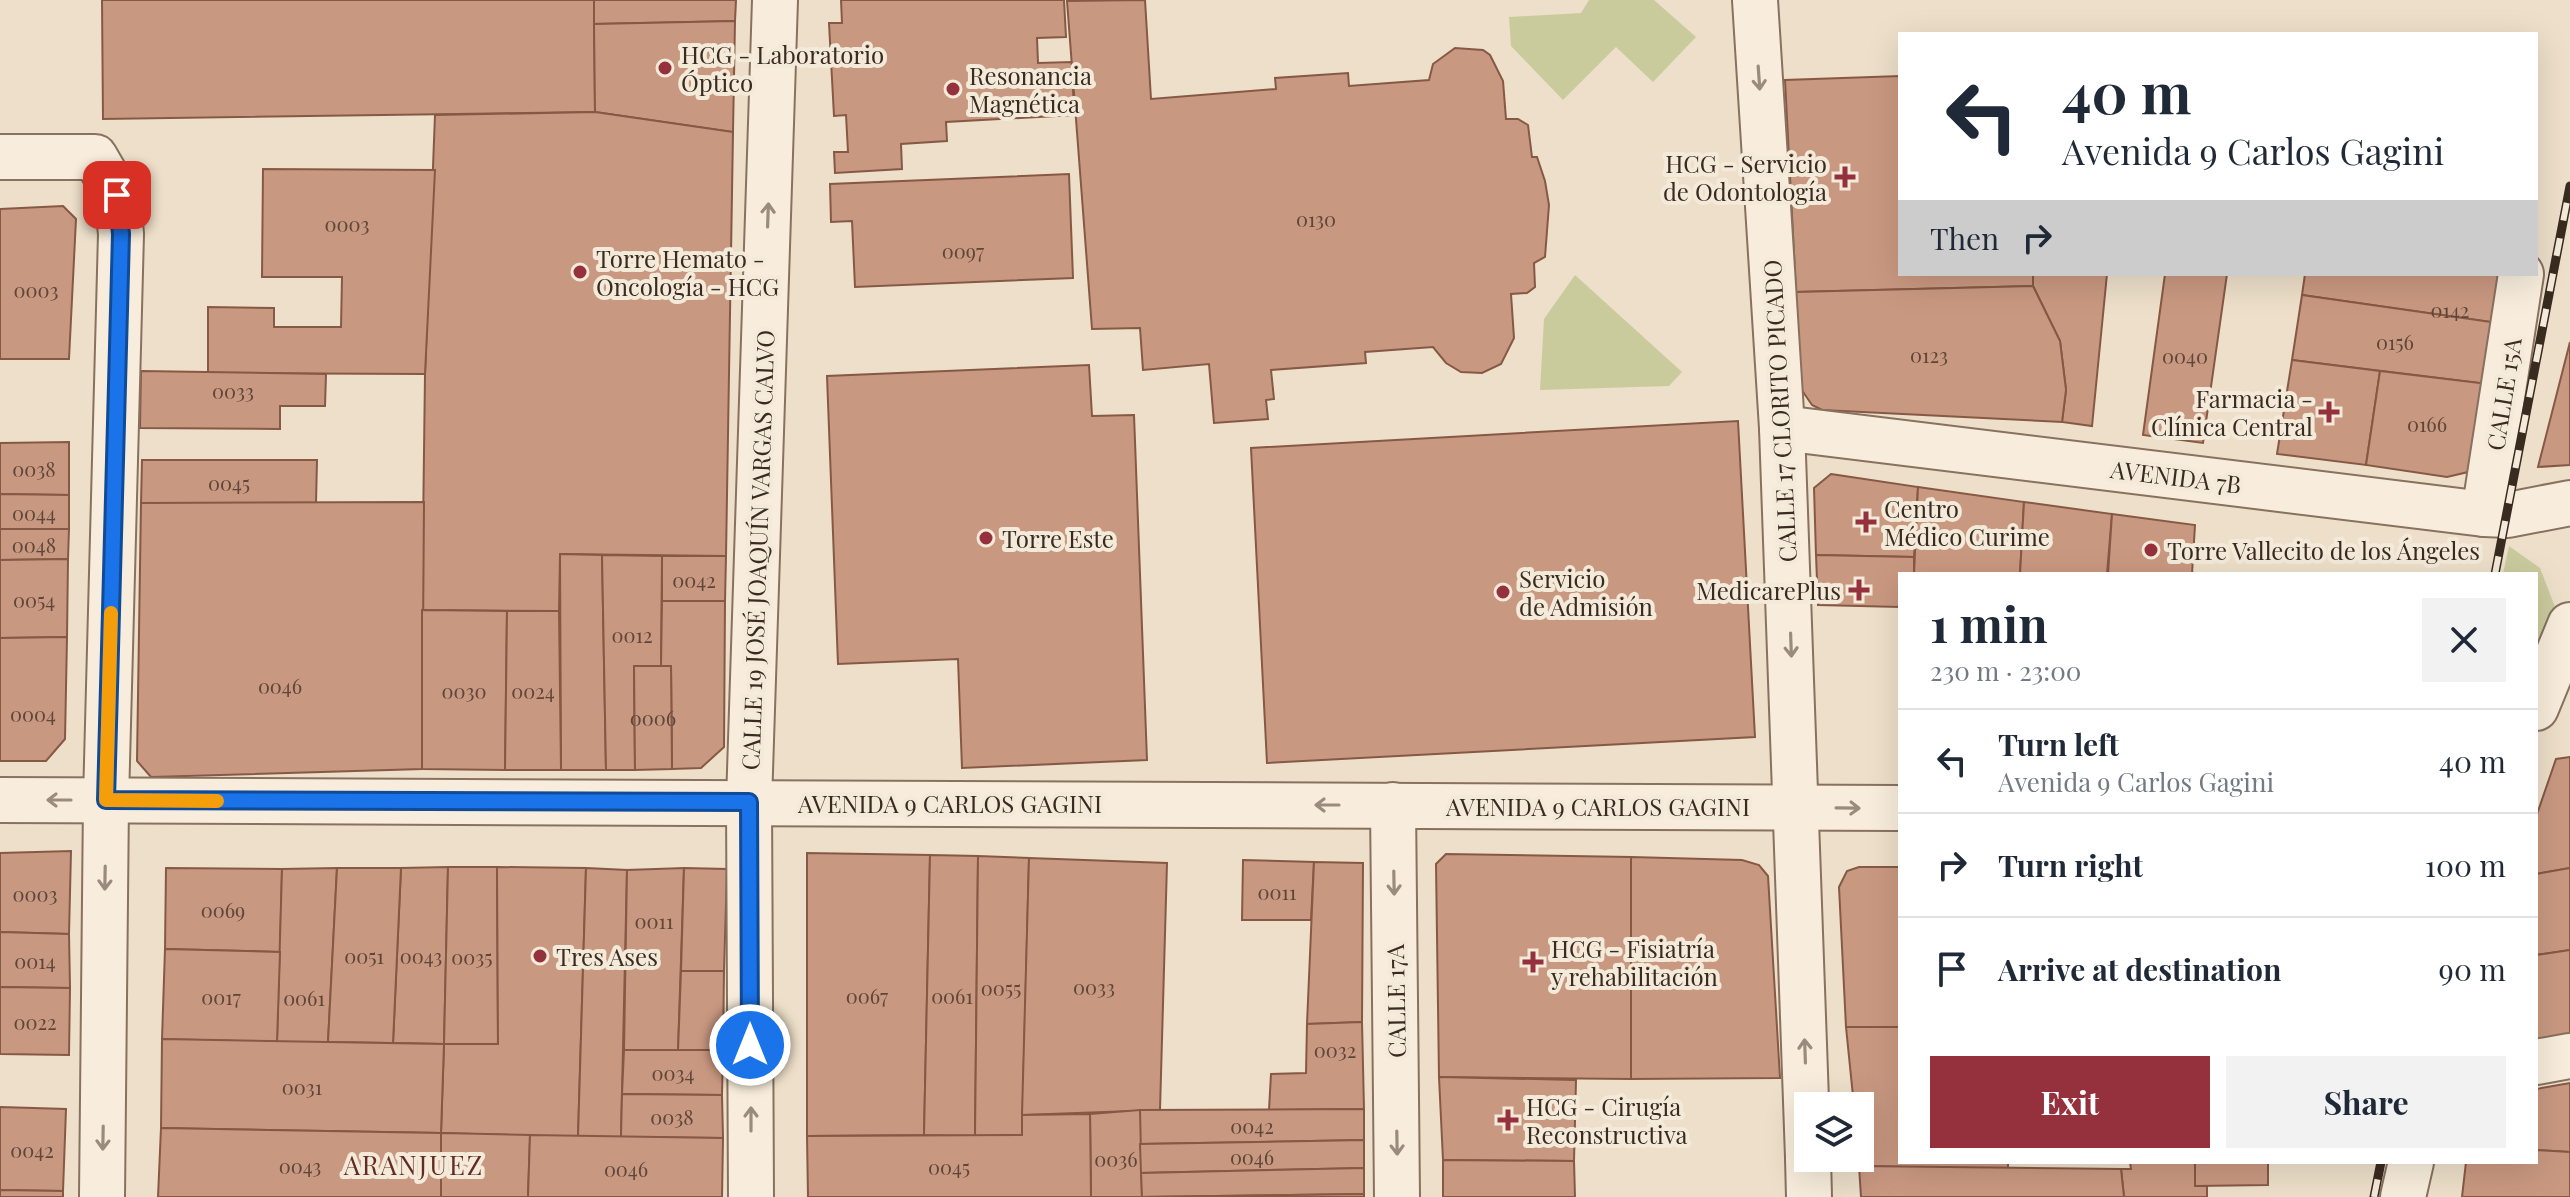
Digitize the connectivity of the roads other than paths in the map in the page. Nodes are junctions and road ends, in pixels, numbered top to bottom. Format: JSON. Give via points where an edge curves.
{"nodes":[{"id":1,"x":775,"y":0,"type":"edge"},
{"id":2,"x":1755,"y":0,"type":"edge"},
{"id":3,"x":0,"y":157,"type":"edge"},
{"id":4,"x":2521,"y":276,"type":"edge"},
{"id":5,"x":1782,"y":428,"type":"junction"},
{"id":6,"x":2570,"y":503,"type":"edge"},
{"id":7,"x":2484,"y":514,"type":"junction"},
{"id":8,"x":2570,"y":625,"type":"edge"},
{"id":9,"x":2538,"y":703,"type":"edge"},
{"id":10,"x":0,"y":800,"type":"edge"},
{"id":11,"x":106,"y":800,"type":"junction"},
{"id":12,"x":749,"y":802,"type":"junction"},
{"id":13,"x":1393,"y":805,"type":"junction"},
{"id":14,"x":1797,"y":807,"type":"junction"},
{"id":15,"x":1898,"y":808,"type":"edge"},
{"id":16,"x":2570,"y":1056,"type":"edge"},
{"id":17,"x":2538,"y":1062,"type":"edge"},
{"id":18,"x":1806,"y":1092,"type":"edge"},
{"id":19,"x":2411,"y":1164,"type":"edge"},
{"id":20,"x":1808,"y":1172,"type":"edge"},
{"id":21,"x":102,"y":1197,"type":"edge"},
{"id":22,"x":751,"y":1197,"type":"edge"},
{"id":23,"x":1397,"y":1197,"type":"edge"},
{"id":24,"x":1809,"y":1197,"type":"edge"},
{"id":25,"x":2403,"y":1197,"type":"edge"}],
"edges":[{"from":12,"to":1,"type":"street","name":"CALLE 19 JOSÉ JOAQUÍN VARGAS CALVO","one_way":true},
{"from":2,"to":5,"type":"street","name":"CALLE 17 CLORITO PICADO","one_way":true},
{"from":3,"to":11,"type":"street","via":[[95,157],[117,195],[121,234]]},
{"from":4,"to":7,"type":"street","name":"CALLE 15A"},
{"from":5,"to":7,"type":"street","name":"AVENIDA 7B"},
{"from":5,"to":14,"type":"street","name":"CALLE 17 CLORITO PICADO","one_way":true},
{"from":6,"to":7,"type":"street","name":"AVENIDA 7B","via":[[2508,515]]},
{"from":8,"to":9,"type":"street"},
{"from":11,"to":10,"type":"street","name":"AVENIDA 9 CARLOS GAGINI","one_way":true},
{"from":11,"to":12,"type":"street","name":"AVENIDA 9 CARLOS GAGINI"},
{"from":11,"to":21,"type":"street","one_way":true},
{"from":13,"to":12,"type":"street","name":"AVENIDA 9 CARLOS GAGINI","one_way":true},
{"from":22,"to":12,"type":"street","name":"CALLE 19 JOSÉ JOAQUÍN VARGAS CALVO","one_way":true},
{"from":13,"to":14,"type":"street","name":"AVENIDA 9 CARLOS GAGINI"},
{"from":13,"to":23,"type":"street","name":"CALLE 17A","one_way":true},
{"from":14,"to":15,"type":"street","name":"AVENIDA 9 CARLOS GAGINI","one_way":true},
{"from":18,"to":14,"type":"street","name":"CALLE 17 CLORITO PICADO","one_way":true},
{"from":16,"to":17,"type":"street"},
{"from":19,"to":25,"type":"street"},
{"from":20,"to":24,"type":"street","name":"CALLE 17 CLORITO PICADO"}]}
